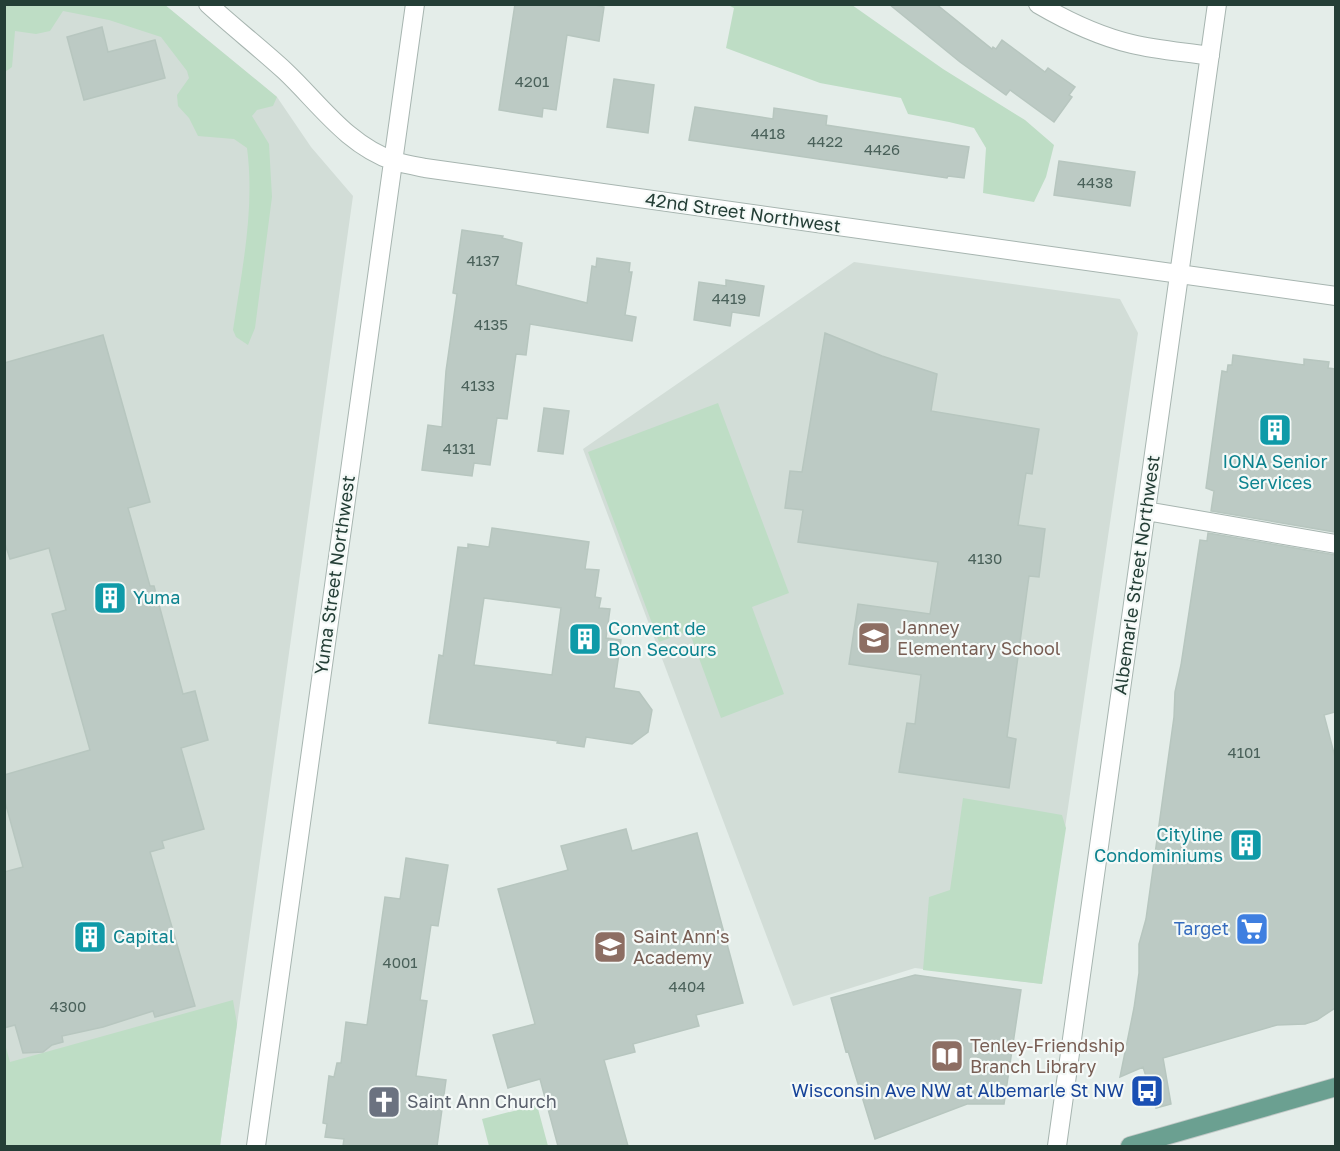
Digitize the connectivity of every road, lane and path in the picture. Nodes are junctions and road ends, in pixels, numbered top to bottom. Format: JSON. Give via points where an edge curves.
{"nodes":[{"id":1,"x":208,"y":4,"type":"edge"},
{"id":2,"x":415,"y":4,"type":"edge"},
{"id":3,"x":1038,"y":4,"type":"edge"},
{"id":4,"x":1217,"y":4,"type":"edge"},
{"id":5,"x":1210,"y":56,"type":"junction"},
{"id":6,"x":393,"y":161,"type":"junction"},
{"id":7,"x":1179,"y":273,"type":"junction"},
{"id":8,"x":1335,"y":296,"type":"edge"},
{"id":9,"x":1146,"y":511,"type":"junction"},
{"id":10,"x":1335,"y":544,"type":"edge"},
{"id":11,"x":1335,"y":1087,"type":"edge"},
{"id":12,"x":256,"y":1146,"type":"edge"},
{"id":13,"x":1057,"y":1146,"type":"edge"},
{"id":14,"x":1130,"y":1146,"type":"edge"}],
"edges":[{"from":1,"to":6,"type":"street","name":"42nd Street Northwest","via":[[271,58],[343,130]]},
{"from":2,"to":6,"type":"street","name":"Yuma Street Northwest"},
{"from":3,"to":5,"type":"street","via":[[1106,37]]},
{"from":4,"to":5,"type":"street","name":"Albemarle Street Northwest"},
{"from":5,"to":7,"type":"street","name":"Albemarle Street Northwest"},
{"from":6,"to":7,"type":"street","name":"42nd Street Northwest"},
{"from":6,"to":12,"type":"street","name":"Yuma Street Northwest"},
{"from":7,"to":8,"type":"street","name":"42nd Street Northwest"},
{"from":7,"to":9,"type":"street","name":"Albemarle Street Northwest"},
{"from":9,"to":10,"type":"street"},
{"from":9,"to":13,"type":"street","name":"Albemarle Street Northwest"},
{"from":11,"to":14,"type":"main road"}]}
